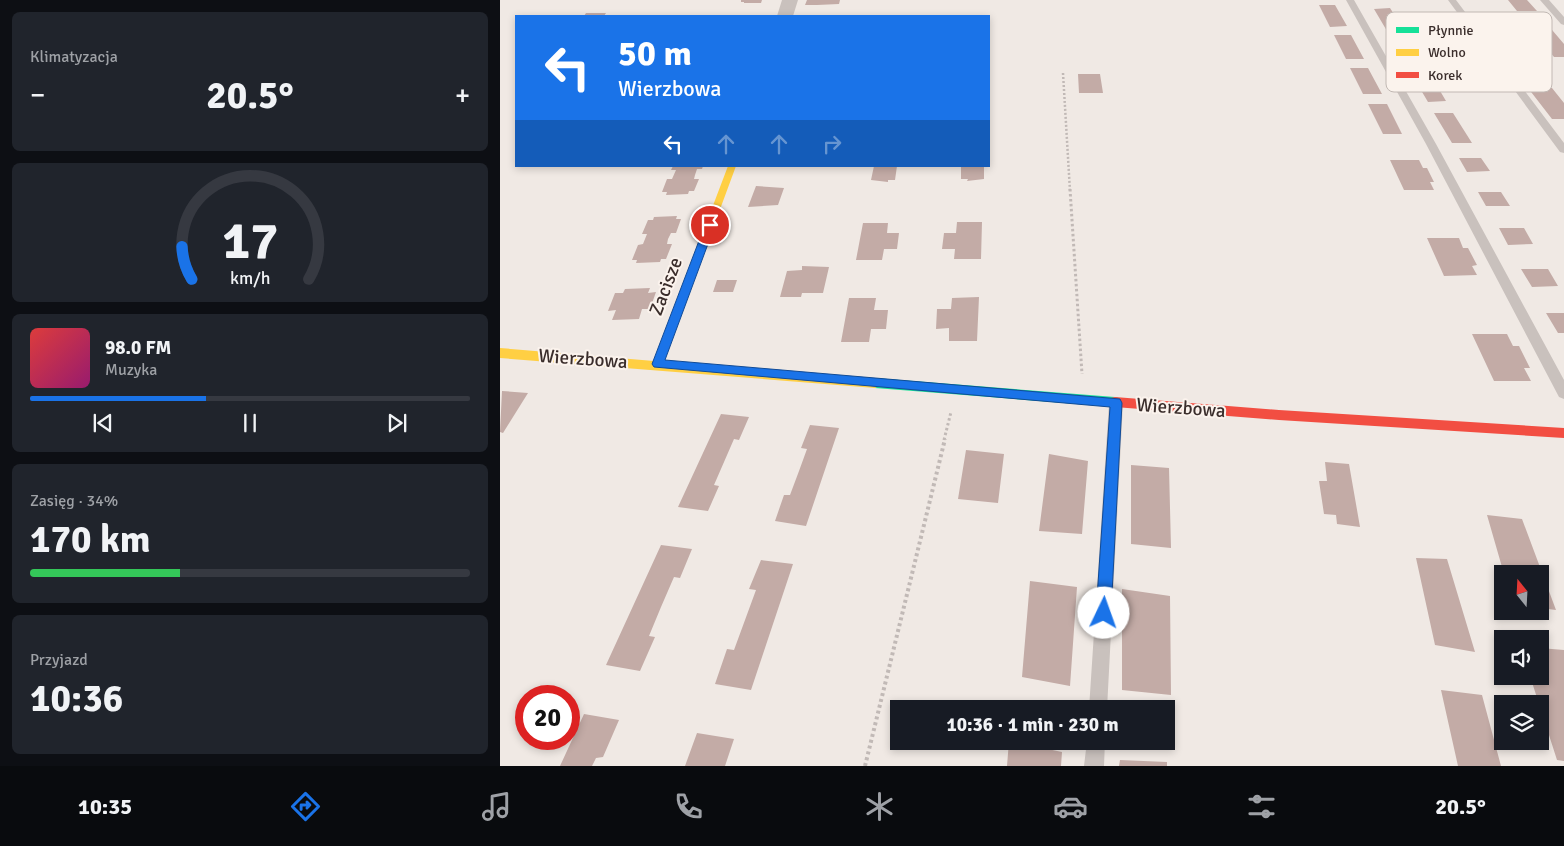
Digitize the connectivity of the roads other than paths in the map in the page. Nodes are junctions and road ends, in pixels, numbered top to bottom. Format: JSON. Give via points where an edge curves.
{"nodes":[{"id":1,"x":790,"y":0,"type":"edge"},
{"id":2,"x":1350,"y":0,"type":"edge"},
{"id":3,"x":1452,"y":0,"type":"edge"},
{"id":4,"x":1544,"y":0,"type":"edge"},
{"id":5,"x":1461,"y":12,"type":"edge"},
{"id":6,"x":785,"y":15,"type":"edge"},
{"id":7,"x":1564,"y":22,"type":"edge"},
{"id":8,"x":1386,"y":64,"type":"edge"},
{"id":9,"x":1402,"y":92,"type":"edge"},
{"id":10,"x":1521,"y":92,"type":"edge"},
{"id":11,"x":1564,"y":150,"type":"edge"},
{"id":12,"x":732,"y":167,"type":"edge"},
{"id":13,"x":500,"y":353,"type":"edge"},
{"id":14,"x":658,"y":364,"type":"junction"},
{"id":15,"x":1564,"y":393,"type":"edge"},
{"id":16,"x":1116,"y":403,"type":"junction"},
{"id":17,"x":1564,"y":433,"type":"edge"},
{"id":18,"x":1099,"y":700,"type":"edge"},
{"id":19,"x":1095,"y":750,"type":"edge"},
{"id":20,"x":1094,"y":766,"type":"edge"}],
"edges":[{"from":1,"to":6,"type":"street"},
{"from":2,"to":8,"type":"lane"},
{"from":3,"to":5,"type":"lane"},
{"from":4,"to":7,"type":"lane"},
{"from":9,"to":15,"type":"lane"},
{"from":10,"to":11,"type":"lane"},
{"from":12,"to":14,"type":"street","name":"Zacisze"},
{"from":13,"to":14,"type":"street","name":"Wierzbowa"},
{"from":14,"to":16,"type":"street","name":"Wierzbowa"},
{"from":16,"to":17,"type":"street","name":"Wierzbowa"},
{"from":16,"to":18,"type":"lane"},
{"from":19,"to":20,"type":"lane"}]}
